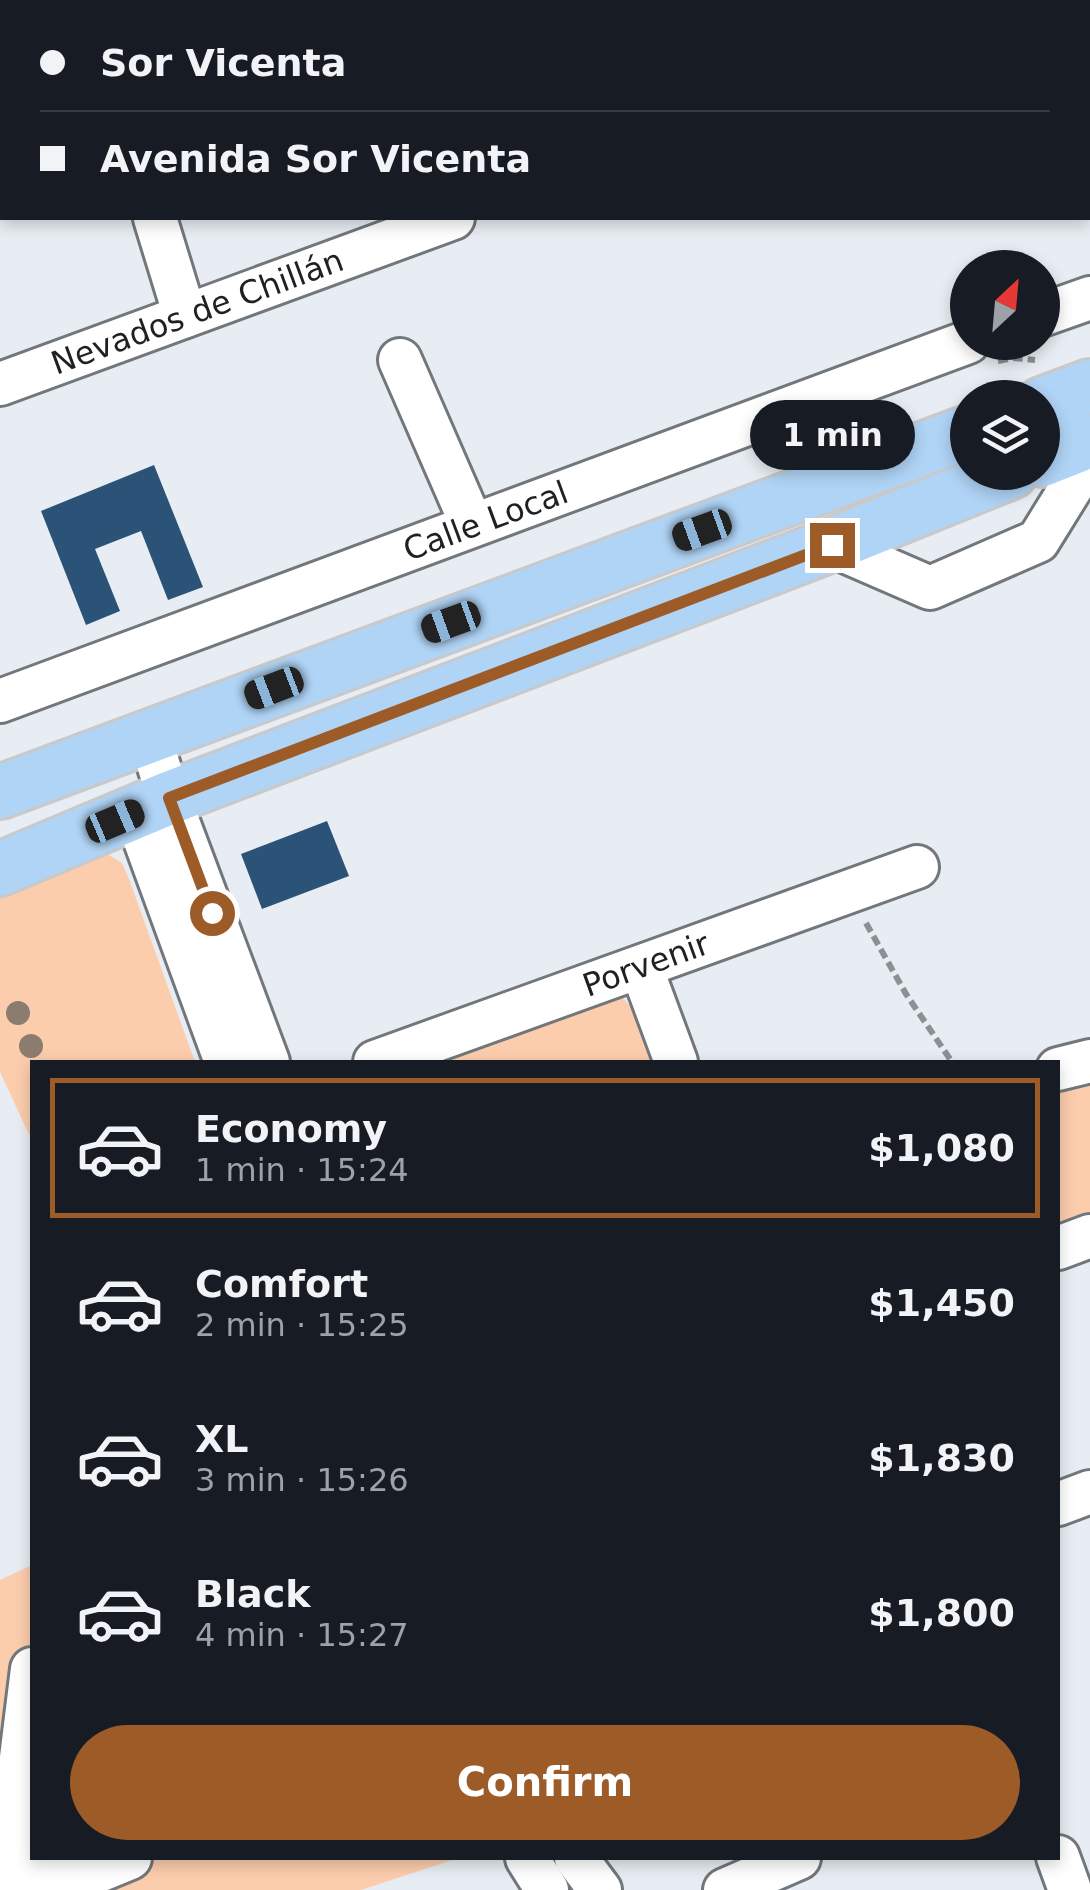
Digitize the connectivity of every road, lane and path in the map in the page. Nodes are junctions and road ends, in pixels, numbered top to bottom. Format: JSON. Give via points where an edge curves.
{"nodes":[{"id":1,"x":157,"y":220,"type":"edge"},
{"id":2,"x":441,"y":220,"type":"edge"},
{"id":3,"x":372,"y":232,"type":"edge"},
{"id":4,"x":1090,"y":298,"type":"edge"},
{"id":5,"x":1060,"y":309,"type":"edge"},
{"id":6,"x":185,"y":316,"type":"junction"},
{"id":7,"x":950,"y":349,"type":"edge"},
{"id":8,"x":400,"y":360,"type":"dead end"},
{"id":9,"x":0,"y":384,"type":"edge"},
{"id":10,"x":1090,"y":386,"type":"edge"},
{"id":11,"x":1060,"y":397,"type":"edge"},
{"id":12,"x":950,"y":439,"type":"edge"},
{"id":13,"x":1090,"y":441,"type":"edge"},
{"id":14,"x":1060,"y":453,"type":"edge"},
{"id":15,"x":1090,"y":457,"type":"edge"},
{"id":16,"x":968,"y":490,"type":"edge"},
{"id":17,"x":472,"y":526,"type":"junction"},
{"id":18,"x":832,"y":545,"type":"junction"},
{"id":19,"x":0,"y":700,"type":"edge"},
{"id":20,"x":149,"y":735,"type":"junction"},
{"id":21,"x":0,"y":792,"type":"edge"},
{"id":22,"x":152,"y":806,"type":"junction"},
{"id":23,"x":917,"y":867,"type":"dead end"},
{"id":24,"x":0,"y":869,"type":"edge"},
{"id":25,"x":848,"y":892,"type":"junction"},
{"id":26,"x":641,"y":967,"type":"junction"},
{"id":27,"x":225,"y":1060,"type":"edge"},
{"id":28,"x":267,"y":1060,"type":"edge"},
{"id":29,"x":381,"y":1060,"type":"edge"},
{"id":30,"x":675,"y":1060,"type":"edge"},
{"id":31,"x":951,"y":1060,"type":"edge"},
{"id":32,"x":1090,"y":1062,"type":"edge"},
{"id":33,"x":1060,"y":1068,"type":"edge"},
{"id":34,"x":1090,"y":1236,"type":"edge"},
{"id":35,"x":1060,"y":1247,"type":"edge"},
{"id":36,"x":1090,"y":1492,"type":"edge"},
{"id":37,"x":1060,"y":1503,"type":"edge"},
{"id":38,"x":30,"y":1685,"type":"edge"},
{"id":39,"x":125,"y":1860,"type":"edge"},
{"id":40,"x":528,"y":1860,"type":"edge"},
{"id":41,"x":578,"y":1860,"type":"edge"},
{"id":42,"x":794,"y":1860,"type":"edge"},
{"id":43,"x":1059,"y":1860,"type":"edge"},
{"id":44,"x":547,"y":1890,"type":"edge"},
{"id":45,"x":600,"y":1890,"type":"edge"},
{"id":46,"x":726,"y":1890,"type":"edge"},
{"id":47,"x":1070,"y":1890,"type":"edge"}],
"edges":[{"from":1,"to":6,"type":"street"},
{"from":2,"to":3,"type":"street","name":"Nevados de Chillán"},
{"from":3,"to":6,"type":"street","name":"Nevados de Chillán"},
{"from":4,"to":5,"type":"street"},
{"from":6,"to":9,"type":"street","name":"Nevados de Chillán"},
{"from":7,"to":17,"type":"street","name":"Calle Local"},
{"from":8,"to":17,"type":"street"},
{"from":10,"to":11,"type":"main road"},
{"from":12,"to":20,"type":"main road"},
{"from":13,"to":14,"type":"main road"},
{"from":15,"to":18,"type":"street","via":[[1038,541],[930,588]]},
{"from":16,"to":18,"type":"main road"},
{"from":17,"to":19,"type":"street","name":"Calle Local"},
{"from":18,"to":22,"type":"main road"},
{"from":20,"to":21,"type":"main road"},
{"from":20,"to":22,"type":"main road","via":[[132,778]]},
{"from":22,"to":24,"type":"main road"},
{"from":22,"to":27,"type":"street"},
{"from":22,"to":28,"type":"street"},
{"from":23,"to":25,"type":"street","name":"Porvenir"},
{"from":25,"to":26,"type":"street","name":"Porvenir"},
{"from":25,"to":31,"type":"path"},
{"from":26,"to":29,"type":"street","name":"Porvenir"},
{"from":26,"to":30,"type":"street"},
{"from":32,"to":33,"type":"street"},
{"from":34,"to":35,"type":"street"},
{"from":36,"to":37,"type":"street"},
{"from":38,"to":39,"type":"street","via":[[6,1871],[84,1876]]},
{"from":40,"to":44,"type":"street"},
{"from":41,"to":45,"type":"street"},
{"from":42,"to":46,"type":"street"},
{"from":43,"to":47,"type":"street"}]}
